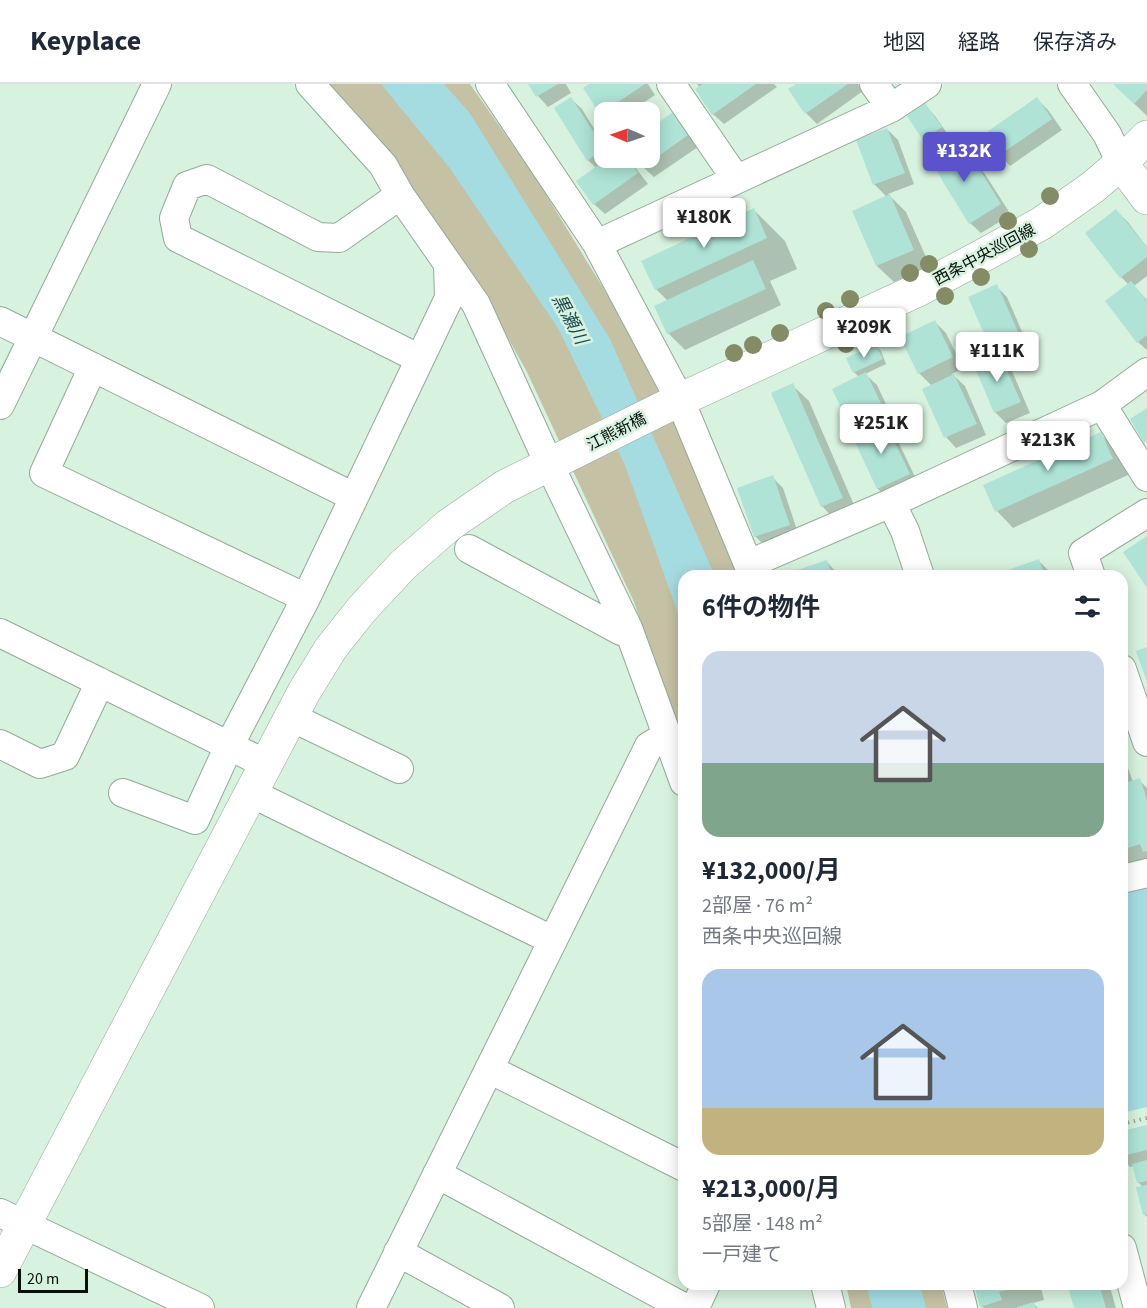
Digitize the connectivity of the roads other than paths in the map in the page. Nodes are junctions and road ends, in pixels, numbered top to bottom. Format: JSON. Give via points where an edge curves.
{"nodes":[{"id":1,"x":157,"y":84,"type":"edge"},
{"id":2,"x":310,"y":84,"type":"edge"},
{"id":3,"x":490,"y":84,"type":"edge"},
{"id":4,"x":671,"y":84,"type":"edge"},
{"id":5,"x":874,"y":84,"type":"edge"},
{"id":6,"x":927,"y":84,"type":"edge"},
{"id":7,"x":1072,"y":84,"type":"edge"},
{"id":8,"x":891,"y":108,"type":"junction"},
{"id":9,"x":1147,"y":137,"type":"edge"},
{"id":10,"x":1121,"y":163,"type":"junction"},
{"id":11,"x":736,"y":179,"type":"junction"},
{"id":12,"x":400,"y":195,"type":"junction"},
{"id":13,"x":1147,"y":198,"type":"edge"},
{"id":14,"x":597,"y":244,"type":"junction"},
{"id":15,"x":448,"y":264,"type":"junction"},
{"id":16,"x":0,"y":321,"type":"edge"},
{"id":17,"x":33,"y":337,"type":"junction"},
{"id":18,"x":420,"y":359,"type":"junction"},
{"id":19,"x":93,"y":367,"type":"junction"},
{"id":20,"x":1147,"y":372,"type":"edge"},
{"id":21,"x":676,"y":402,"type":"junction"},
{"id":22,"x":0,"y":405,"type":"edge"},
{"id":23,"x":1102,"y":405,"type":"junction"},
{"id":24,"x":555,"y":462,"type":"junction"},
{"id":25,"x":1147,"y":477,"type":"edge"},
{"id":26,"x":354,"y":497,"type":"junction"},
{"id":27,"x":891,"y":503,"type":"junction"},
{"id":28,"x":1147,"y":513,"type":"edge"},
{"id":29,"x":469,"y":549,"type":"dead end"},
{"id":30,"x":751,"y":570,"type":"edge"},
{"id":31,"x":918,"y":570,"type":"edge"},
{"id":32,"x":1089,"y":570,"type":"edge"},
{"id":33,"x":306,"y":598,"type":"junction"},
{"id":34,"x":628,"y":628,"type":"junction"},
{"id":35,"x":0,"y":633,"type":"edge"},
{"id":36,"x":100,"y":682,"type":"junction"},
{"id":37,"x":1128,"y":687,"type":"edge"},
{"id":38,"x":291,"y":717,"type":"junction"},
{"id":39,"x":668,"y":735,"type":"junction"},
{"id":40,"x":1147,"y":742,"type":"edge"},
{"id":41,"x":0,"y":744,"type":"edge"},
{"id":42,"x":229,"y":746,"type":"junction"},
{"id":43,"x":266,"y":764,"type":"junction"},
{"id":44,"x":678,"y":764,"type":"edge"},
{"id":45,"x":399,"y":769,"type":"dead end"},
{"id":46,"x":123,"y":793,"type":"dead end"},
{"id":47,"x":251,"y":793,"type":"junction"},
{"id":48,"x":1147,"y":873,"type":"edge"},
{"id":49,"x":1128,"y":878,"type":"edge"},
{"id":50,"x":552,"y":940,"type":"junction"},
{"id":51,"x":489,"y":1069,"type":"junction"},
{"id":52,"x":678,"y":1164,"type":"edge"},
{"id":53,"x":437,"y":1174,"type":"junction"},
{"id":54,"x":12,"y":1219,"type":"edge"},
{"id":55,"x":398,"y":1252,"type":"junction"},
{"id":56,"x":1128,"y":1270,"type":"edge"},
{"id":57,"x":0,"y":1271,"type":"edge"},
{"id":58,"x":703,"y":1290,"type":"edge"},
{"id":59,"x":826,"y":1290,"type":"edge"},
{"id":60,"x":958,"y":1290,"type":"edge"},
{"id":61,"x":200,"y":1308,"type":"edge"},
{"id":62,"x":371,"y":1308,"type":"edge"},
{"id":63,"x":500,"y":1308,"type":"edge"},
{"id":64,"x":685,"y":1308,"type":"edge"},
{"id":65,"x":695,"y":1308,"type":"edge"},
{"id":66,"x":831,"y":1308,"type":"edge"},
{"id":67,"x":963,"y":1308,"type":"edge"},
{"id":68,"x":1138,"y":1308,"type":"edge"}],
"edges":[{"from":1,"to":17,"type":"street"},
{"from":2,"to":12,"type":"street","via":[[382,165]]},
{"from":3,"to":14,"type":"street"},
{"from":4,"to":11,"type":"street"},
{"from":5,"to":8,"type":"street"},
{"from":6,"to":8,"type":"street"},
{"from":7,"to":10,"type":"street","via":[[1107,134]]},
{"from":8,"to":11,"type":"street"},
{"from":9,"to":10,"type":"street","name":"西条中央巡回線"},
{"from":10,"to":13,"type":"street"},
{"from":10,"to":21,"type":"street","name":"西条中央巡回線","via":[[1042,223],[982,256],[920,289]]},
{"from":11,"to":14,"type":"street"},
{"from":12,"to":15,"type":"street"},
{"from":12,"to":18,"type":"street","via":[[339,238],[318,237],[207,179],[187,186],[174,218],[178,238]]},
{"from":14,"to":21,"type":"street"},
{"from":15,"to":18,"type":"street","via":[[449,298]]},
{"from":15,"to":24,"type":"street","via":[[476,304]]},
{"from":16,"to":17,"type":"street"},
{"from":17,"to":19,"type":"street"},
{"from":17,"to":22,"type":"street"},
{"from":18,"to":26,"type":"street"},
{"from":19,"to":26,"type":"street"},
{"from":19,"to":33,"type":"street","via":[[44,473]]},
{"from":20,"to":23,"type":"street"},
{"from":21,"to":24,"type":"street","name":"江熊新橋"},
{"from":21,"to":30,"type":"street"},
{"from":23,"to":25,"type":"street"},
{"from":23,"to":27,"type":"street"},
{"from":24,"to":34,"type":"street"},
{"from":24,"to":38,"type":"street","name":"江熊新橋","via":[[495,493],[449,525],[403,565],[332,648]]},
{"from":26,"to":33,"type":"street"},
{"from":27,"to":30,"type":"street"},
{"from":27,"to":31,"type":"street"},
{"from":28,"to":32,"type":"street","via":[[1083,553]]},
{"from":29,"to":34,"type":"street","via":[[621,631]]},
{"from":33,"to":42,"type":"street"},
{"from":34,"to":39,"type":"street"},
{"from":35,"to":36,"type":"street"},
{"from":36,"to":41,"type":"street","via":[[65,756],[40,764]]},
{"from":36,"to":42,"type":"street"},
{"from":37,"to":40,"type":"street"},
{"from":38,"to":43,"type":"street","name":"江熊新橋"},
{"from":38,"to":45,"type":"street"},
{"from":39,"to":44,"type":"street"},
{"from":39,"to":50,"type":"street","via":[[650,746]]},
{"from":42,"to":43,"type":"street"},
{"from":42,"to":46,"type":"street","via":[[195,820]]},
{"from":43,"to":47,"type":"street","name":"江熊新橋"},
{"from":47,"to":50,"type":"street"},
{"from":47,"to":54,"type":"street","name":"江熊新橋"},
{"from":48,"to":49,"type":"street"},
{"from":50,"to":51,"type":"street"},
{"from":51,"to":52,"type":"street"},
{"from":51,"to":53,"type":"street"},
{"from":53,"to":55,"type":"street"},
{"from":53,"to":64,"type":"street"},
{"from":54,"to":57,"type":"street","name":"江熊新橋"},
{"from":54,"to":61,"type":"street"},
{"from":55,"to":62,"type":"street"},
{"from":55,"to":63,"type":"street"},
{"from":56,"to":68,"type":"street"},
{"from":58,"to":65,"type":"street"},
{"from":59,"to":66,"type":"street"},
{"from":60,"to":67,"type":"street"}]}
